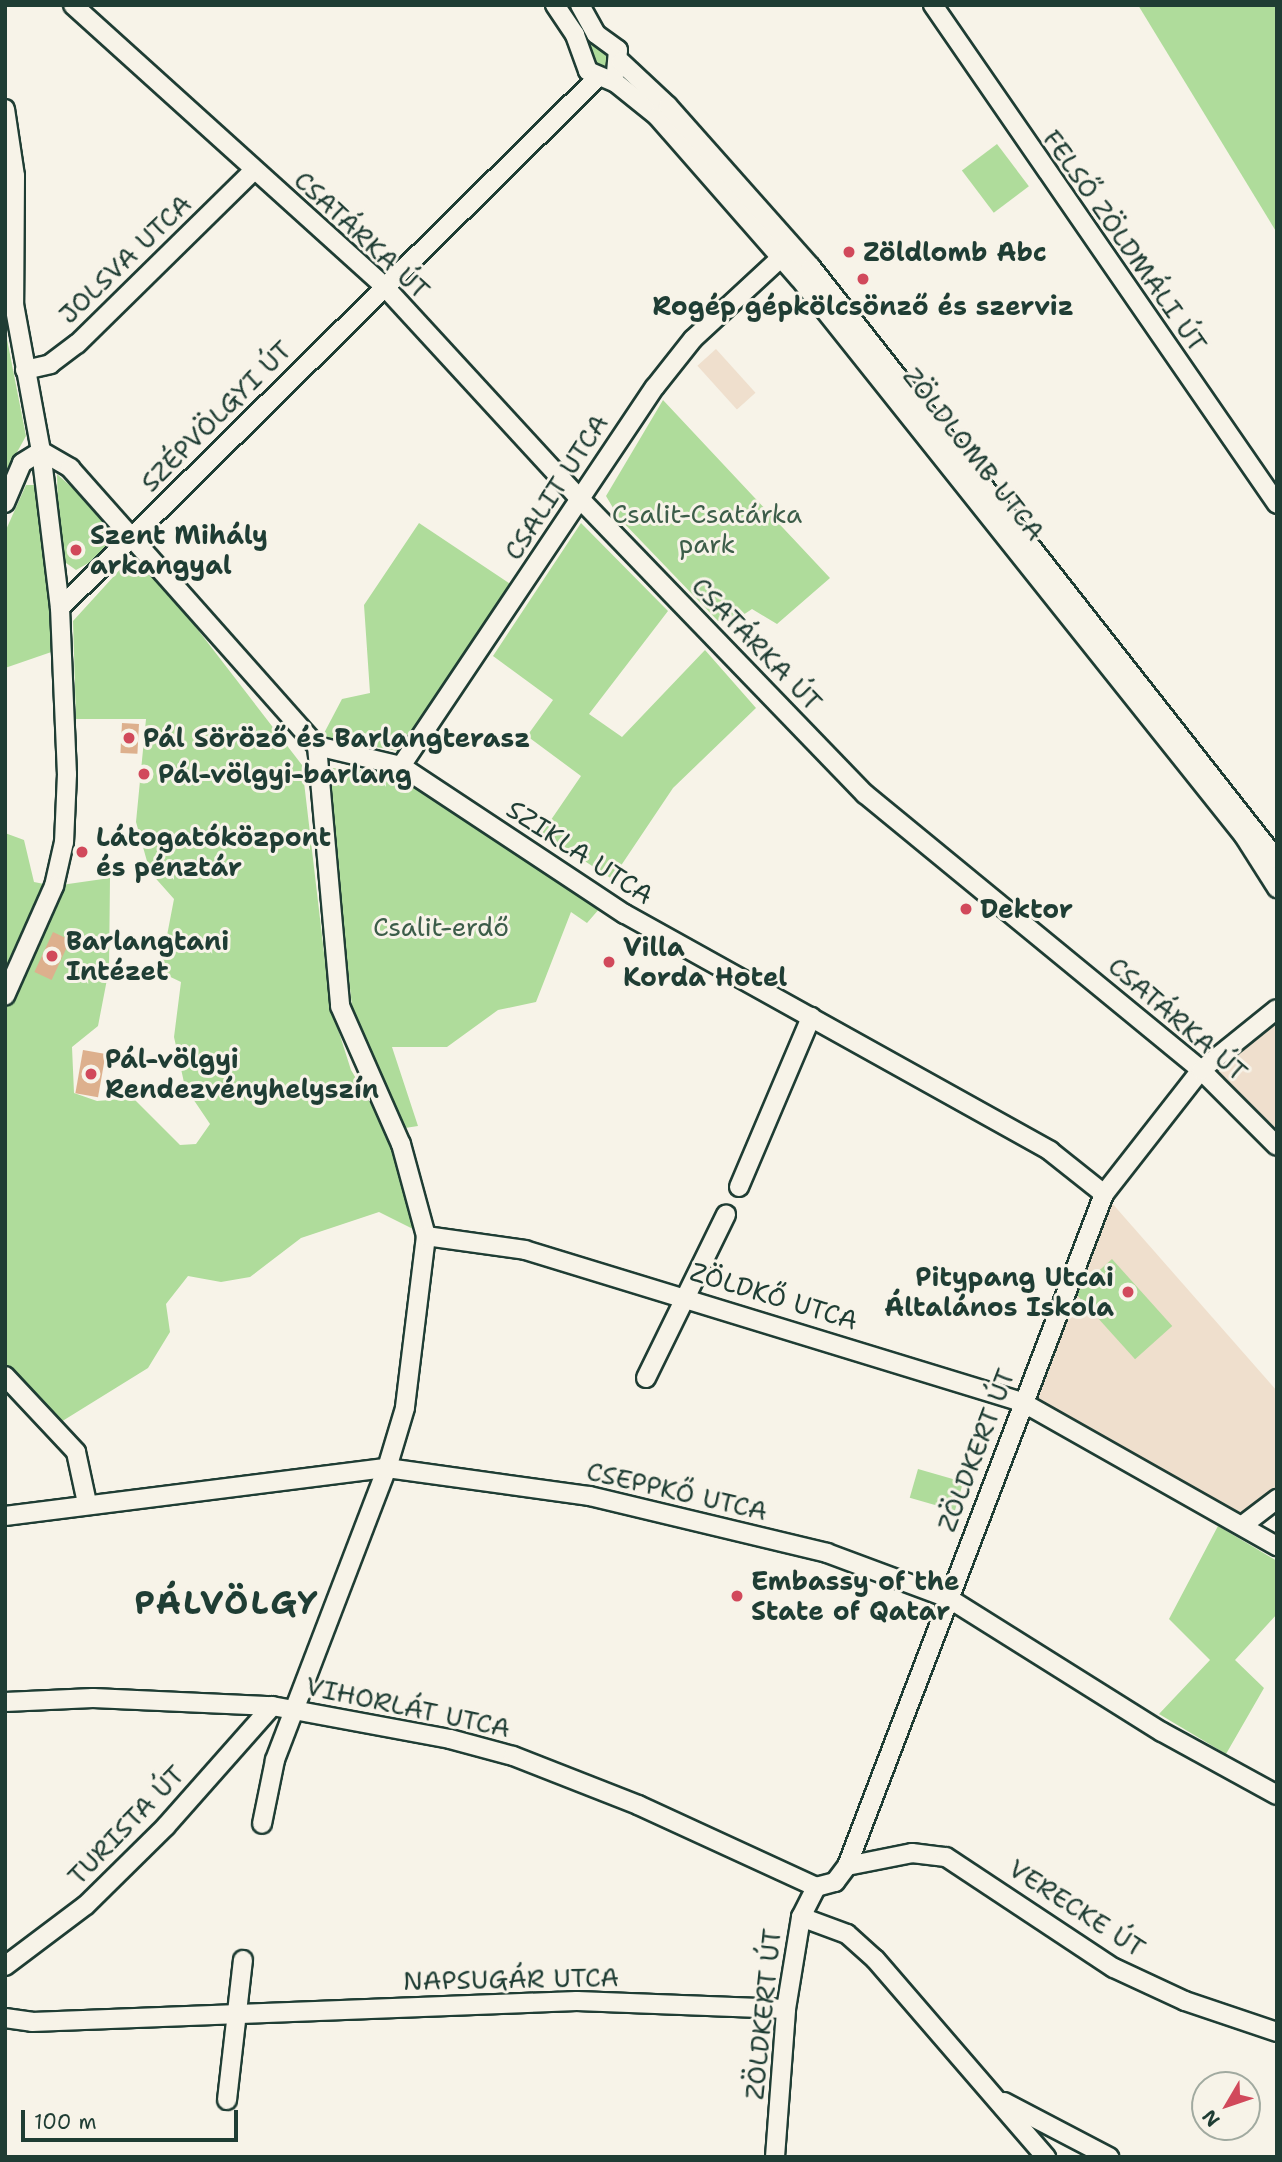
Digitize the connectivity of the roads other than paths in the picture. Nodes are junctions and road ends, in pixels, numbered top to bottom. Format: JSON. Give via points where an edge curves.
{"nodes":[{"id":1,"x":73,"y":5,"type":"edge"},
{"id":2,"x":555,"y":5,"type":"edge"},
{"id":3,"x":580,"y":5,"type":"edge"},
{"id":4,"x":933,"y":5,"type":"edge"},
{"id":5,"x":621,"y":62,"type":"junction"},
{"id":6,"x":595,"y":74,"type":"junction"},
{"id":7,"x":5,"y":109,"type":"edge"},
{"id":8,"x":253,"y":171,"type":"junction"},
{"id":9,"x":787,"y":252,"type":"junction"},
{"id":10,"x":384,"y":286,"type":"junction"},
{"id":11,"x":25,"y":370,"type":"junction"},
{"id":12,"x":41,"y":451,"type":"junction"},
{"id":13,"x":581,"y":500,"type":"junction"},
{"id":14,"x":5,"y":503,"type":"edge"},
{"id":15,"x":1277,"y":503,"type":"edge"},
{"id":16,"x":132,"y":536,"type":"junction"},
{"id":17,"x":60,"y":608,"type":"junction"},
{"id":18,"x":317,"y":747,"type":"junction"},
{"id":19,"x":401,"y":766,"type":"junction"},
{"id":20,"x":1277,"y":860,"type":"edge"},
{"id":21,"x":1277,"y":888,"type":"edge"},
{"id":22,"x":5,"y":996,"type":"edge"},
{"id":23,"x":1277,"y":1009,"type":"edge"},
{"id":24,"x":811,"y":1017,"type":"junction"},
{"id":25,"x":1201,"y":1070,"type":"junction"},
{"id":26,"x":1277,"y":1146,"type":"edge"},
{"id":27,"x":739,"y":1187,"type":"dead end"},
{"id":28,"x":1104,"y":1194,"type":"junction"},
{"id":29,"x":726,"y":1215,"type":"dead end"},
{"id":30,"x":426,"y":1237,"type":"junction"},
{"id":31,"x":687,"y":1296,"type":"junction"},
{"id":32,"x":5,"y":1376,"type":"edge"},
{"id":33,"x":646,"y":1378,"type":"dead end"},
{"id":34,"x":1021,"y":1402,"type":"junction"},
{"id":35,"x":387,"y":1468,"type":"junction"},
{"id":36,"x":1277,"y":1499,"type":"edge"},
{"id":37,"x":87,"y":1503,"type":"junction"},
{"id":38,"x":5,"y":1516,"type":"edge"},
{"id":39,"x":1243,"y":1525,"type":"junction"},
{"id":40,"x":1277,"y":1546,"type":"edge"},
{"id":41,"x":948,"y":1598,"type":"junction"},
{"id":42,"x":5,"y":1702,"type":"edge"},
{"id":43,"x":272,"y":1706,"type":"junction"},
{"id":44,"x":294,"y":1709,"type":"junction"},
{"id":45,"x":1277,"y":1795,"type":"edge"},
{"id":46,"x":262,"y":1824,"type":"dead end"},
{"id":47,"x":847,"y":1866,"type":"junction"},
{"id":48,"x":816,"y":1887,"type":"junction"},
{"id":49,"x":801,"y":1917,"type":"junction"},
{"id":50,"x":243,"y":1960,"type":"dead end"},
{"id":51,"x":5,"y":1966,"type":"edge"},
{"id":52,"x":786,"y":2009,"type":"junction"},
{"id":53,"x":236,"y":2011,"type":"junction"},
{"id":54,"x":5,"y":2018,"type":"edge"},
{"id":55,"x":1277,"y":2032,"type":"edge"},
{"id":56,"x":996,"y":2097,"type":"junction"},
{"id":57,"x":227,"y":2100,"type":"dead end"},
{"id":58,"x":775,"y":2157,"type":"edge"},
{"id":59,"x":1046,"y":2157,"type":"edge"},
{"id":60,"x":1110,"y":2157,"type":"edge"}],
"edges":[{"from":1,"to":8,"type":"street","name":"CSATÁRKA ÚT"},
{"from":2,"to":6,"type":"street"},
{"from":3,"to":5,"type":"street","via":[[596,34],[618,50]]},
{"from":4,"to":15,"type":"street","name":"FELSŐ ZÖLDMÁLI ÚT"},
{"from":5,"to":6,"type":"street","name":"SZÉPVÖLGYI ÚT"},
{"from":5,"to":9,"type":"street","name":"ZÖLDLOMB UTCA","via":[[668,106]]},
{"from":6,"to":9,"type":"street","name":"ZÖLDLOMB UTCA","via":[[657,116]]},
{"from":6,"to":10,"type":"street","name":"SZÉPVÖLGYI ÚT","via":[[586,77],[574,98]]},
{"from":7,"to":11,"type":"street","via":[[15,176],[14,304]]},
{"from":8,"to":10,"type":"street","name":"CSATÁRKA ÚT"},
{"from":8,"to":11,"type":"street","name":"JOLSVA UTCA","via":[[77,344],[50,364]]},
{"from":9,"to":13,"type":"street","name":"CSALIT UTCA","via":[[694,339],[629,423]]},
{"from":9,"to":20,"type":"street","name":"ZÖLDLOMB UTCA"},
{"from":9,"to":21,"type":"street","name":"ZÖLDLOMB UTCA","via":[[1244,836]]},
{"from":10,"to":13,"type":"street","name":"CSATÁRKA ÚT"},
{"from":10,"to":16,"type":"street","name":"SZÉPVÖLGYI ÚT"},
{"from":11,"to":12,"type":"street"},
{"from":12,"to":14,"type":"street","via":[[22,463]]},
{"from":12,"to":16,"type":"street","via":[[70,468]]},
{"from":12,"to":17,"type":"street"},
{"from":13,"to":19,"type":"street","name":"CSALIT UTCA"},
{"from":13,"to":25,"type":"street","name":"CSATÁRKA ÚT","via":[[865,794]]},
{"from":16,"to":17,"type":"street","name":"SZÉPVÖLGYI ÚT"},
{"from":16,"to":18,"type":"street"},
{"from":17,"to":22,"type":"street","via":[[66,676],[64,842],[54,886]]},
{"from":18,"to":19,"type":"street","name":"SZIKLA UTCA"},
{"from":18,"to":30,"type":"street","via":[[340,1006],[401,1144]]},
{"from":19,"to":24,"type":"street","name":"SZIKLA UTCA","via":[[625,914]]},
{"from":23,"to":25,"type":"street","name":"ZÖLDKERT ÚT"},
{"from":24,"to":27,"type":"street"},
{"from":24,"to":28,"type":"street","name":"SZIKLA UTCA","via":[[1050,1151]]},
{"from":25,"to":26,"type":"street","name":"CSATÁRKA ÚT"},
{"from":25,"to":28,"type":"street","name":"ZÖLDKERT ÚT"},
{"from":28,"to":34,"type":"street","name":"ZÖLDKERT ÚT"},
{"from":29,"to":31,"type":"street"},
{"from":30,"to":31,"type":"street","name":"ZÖLDKŐ UTCA","via":[[525,1250]]},
{"from":30,"to":35,"type":"street","via":[[405,1408]]},
{"from":31,"to":33,"type":"street"},
{"from":31,"to":34,"type":"street","name":"ZÖLDKŐ UTCA"},
{"from":32,"to":37,"type":"street","via":[[76,1452]]},
{"from":34,"to":39,"type":"street","name":"ZÖLDKŐ UTCA"},
{"from":34,"to":41,"type":"street","name":"ZÖLDKERT ÚT"},
{"from":35,"to":37,"type":"street","name":"CSEPPKŐ UTCA"},
{"from":35,"to":41,"type":"street","name":"CSEPPKŐ UTCA","via":[[590,1496],[827,1553]]},
{"from":35,"to":44,"type":"street"},
{"from":36,"to":39,"type":"street"},
{"from":37,"to":38,"type":"street","name":"CSEPPKŐ UTCA"},
{"from":39,"to":40,"type":"street","name":"ZÖLDKŐ UTCA"},
{"from":41,"to":45,"type":"street","name":"CSEPPKŐ UTCA","via":[[1162,1732]]},
{"from":41,"to":47,"type":"street","name":"ZÖLDKERT ÚT"},
{"from":42,"to":43,"type":"street","name":"VIHORLÁT UTCA","via":[[93,1699]]},
{"from":43,"to":44,"type":"street","name":"VIHORLÁT UTCA"},
{"from":43,"to":51,"type":"street","name":"TURISTA ÚT","via":[[166,1826],[86,1905]]},
{"from":44,"to":46,"type":"street","via":[[275,1760]]},
{"from":44,"to":48,"type":"street","name":"VIHORLÁT UTCA","via":[[513,1756],[638,1805]]},
{"from":47,"to":48,"type":"street","via":[[835,1882]]},
{"from":47,"to":55,"type":"street","name":"VERECKE ÚT","via":[[912,1853],[946,1857],[1114,1968],[1185,2001]]},
{"from":48,"to":49,"type":"street","name":"ZÖLDKERT ÚT"},
{"from":49,"to":52,"type":"street","name":"ZÖLDKERT ÚT"},
{"from":49,"to":56,"type":"street","via":[[847,1934],[875,1959]]},
{"from":50,"to":53,"type":"street"},
{"from":52,"to":53,"type":"street","name":"NAPSUGÁR UTCA","via":[[577,2001]]},
{"from":52,"to":58,"type":"street","name":"ZÖLDKERT ÚT"},
{"from":53,"to":54,"type":"street","name":"NAPSUGÁR UTCA","via":[[32,2022]]},
{"from":53,"to":57,"type":"street"},
{"from":56,"to":59,"type":"street"},
{"from":56,"to":60,"type":"street"}]}
